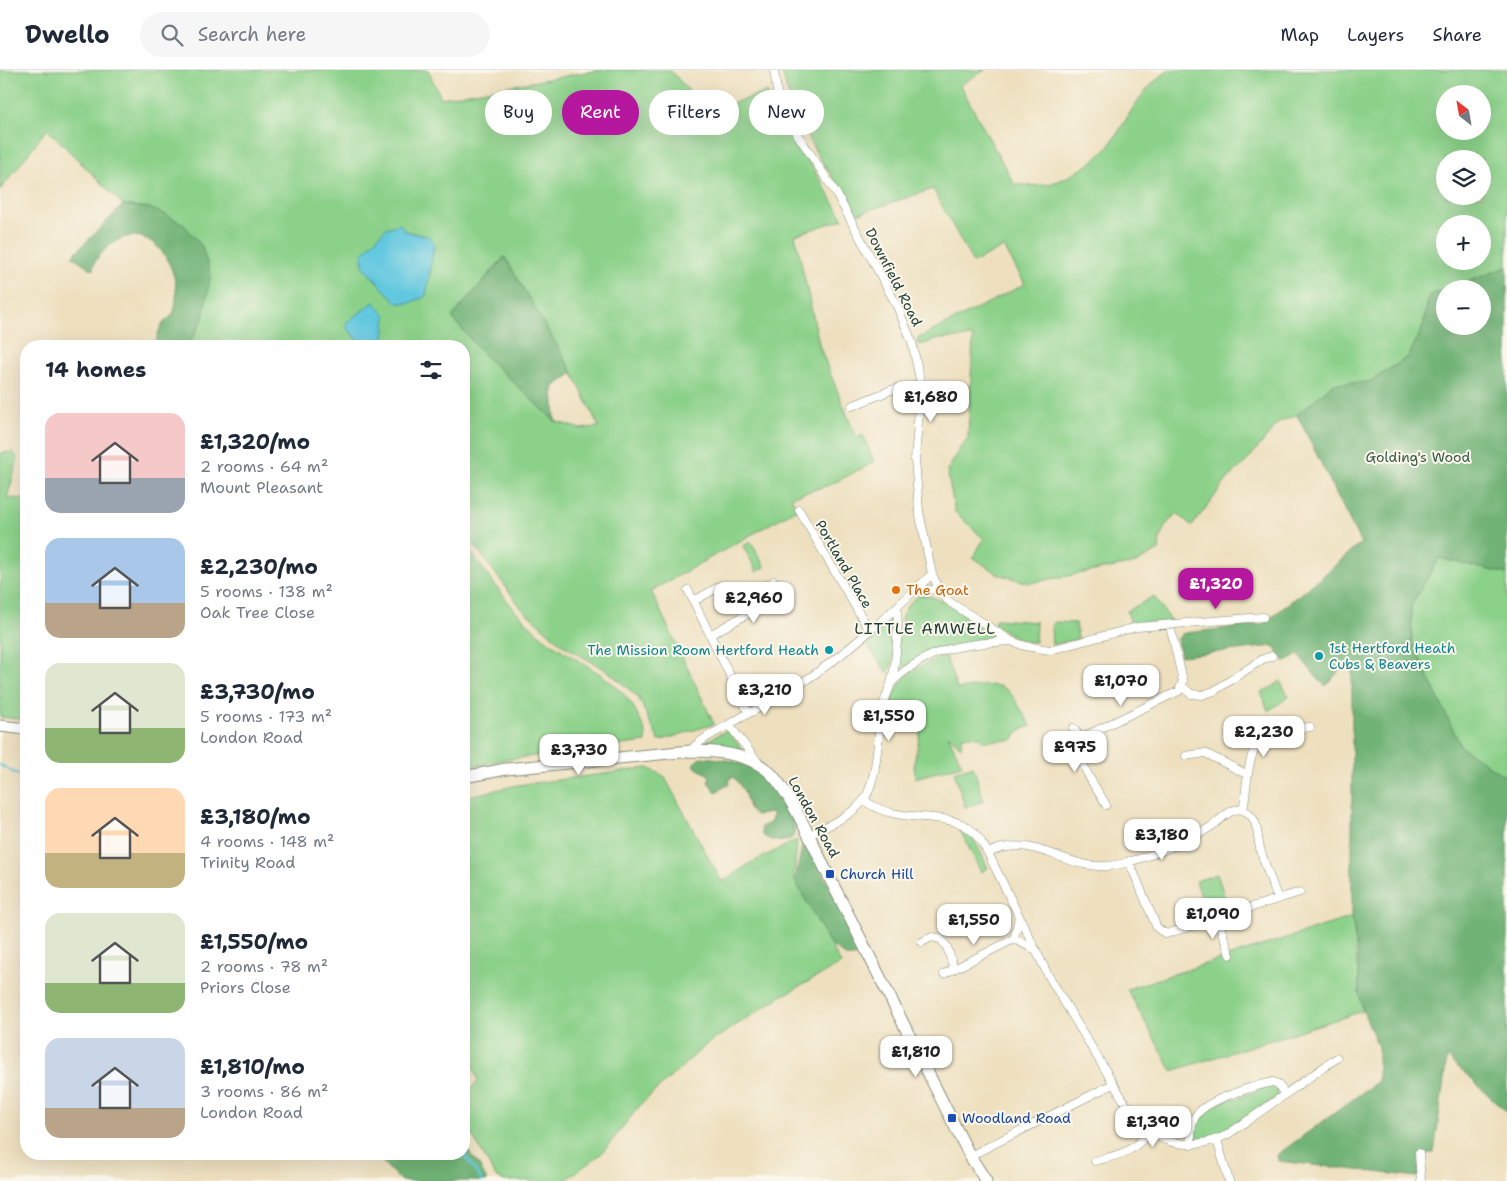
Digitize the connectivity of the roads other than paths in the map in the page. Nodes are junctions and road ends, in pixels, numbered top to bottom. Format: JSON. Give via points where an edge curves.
{"nodes":[{"id":1,"x":774,"y":70,"type":"edge"},
{"id":2,"x":922,"y":385,"type":"junction"},
{"id":3,"x":852,"y":406,"type":"dead end"},
{"id":4,"x":798,"y":510,"type":"dead end"},
{"id":5,"x":932,"y":574,"type":"junction"},
{"id":6,"x":774,"y":581,"type":"dead end"},
{"id":7,"x":720,"y":586,"type":"dead end"},
{"id":8,"x":938,"y":589,"type":"junction"},
{"id":9,"x":688,"y":590,"type":"dead end"},
{"id":10,"x":915,"y":591,"type":"junction"},
{"id":11,"x":694,"y":601,"type":"junction"},
{"id":12,"x":897,"y":607,"type":"junction"},
{"id":13,"x":1263,"y":617,"type":"dead end"},
{"id":14,"x":1170,"y":626,"type":"junction"},
{"id":15,"x":869,"y":630,"type":"junction"},
{"id":16,"x":710,"y":635,"type":"junction"},
{"id":17,"x":1011,"y":641,"type":"junction"},
{"id":18,"x":1272,"y":656,"type":"dead end"},
{"id":19,"x":891,"y":683,"type":"junction"},
{"id":20,"x":1182,"y":686,"type":"junction"},
{"id":21,"x":748,"y":712,"type":"junction"},
{"id":22,"x":729,"y":725,"type":"junction"},
{"id":23,"x":0,"y":726,"type":"edge"},
{"id":24,"x":1310,"y":727,"type":"dead end"},
{"id":25,"x":20,"y":728,"type":"edge"},
{"id":26,"x":1073,"y":728,"type":"dead end"},
{"id":27,"x":1083,"y":740,"type":"junction"},
{"id":28,"x":690,"y":751,"type":"junction"},
{"id":29,"x":1186,"y":756,"type":"dead end"},
{"id":30,"x":759,"y":764,"type":"junction"},
{"id":31,"x":1246,"y":774,"type":"junction"},
{"id":32,"x":470,"y":776,"type":"edge"},
{"id":33,"x":864,"y":800,"type":"junction"},
{"id":34,"x":1106,"y":805,"type":"dead end"},
{"id":35,"x":1242,"y":810,"type":"junction"},
{"id":36,"x":808,"y":836,"type":"junction"},
{"id":37,"x":988,"y":854,"type":"junction"},
{"id":38,"x":1129,"y":861,"type":"junction"},
{"id":39,"x":1300,"y":892,"type":"dead end"},
{"id":40,"x":1278,"y":898,"type":"junction"},
{"id":41,"x":1019,"y":917,"type":"junction"},
{"id":42,"x":1217,"y":918,"type":"junction"},
{"id":43,"x":1014,"y":939,"type":"junction"},
{"id":44,"x":922,"y":942,"type":"dead end"},
{"id":45,"x":1034,"y":949,"type":"junction"},
{"id":46,"x":1230,"y":955,"type":"dead end"},
{"id":47,"x":954,"y":969,"type":"junction"},
{"id":48,"x":944,"y":974,"type":"dead end"},
{"id":49,"x":1337,"y":1058,"type":"dead end"},
{"id":50,"x":1113,"y":1084,"type":"junction"},
{"id":51,"x":1285,"y":1095,"type":"junction"},
{"id":52,"x":1148,"y":1132,"type":"junction"},
{"id":53,"x":1217,"y":1140,"type":"junction"},
{"id":54,"x":1191,"y":1144,"type":"junction"},
{"id":55,"x":1419,"y":1154,"type":"dead end"},
{"id":56,"x":970,"y":1156,"type":"junction"},
{"id":57,"x":1095,"y":1161,"type":"dead end"},
{"id":58,"x":986,"y":1181,"type":"edge"},
{"id":59,"x":1229,"y":1181,"type":"edge"},
{"id":60,"x":1421,"y":1181,"type":"edge"}],
"edges":[{"from":1,"to":2,"type":"street","name":"Downfield Road","via":[[778,99],[786,117],[836,193],[896,304],[912,342]]},
{"from":2,"to":3,"type":"street","via":[[891,390]]},
{"from":2,"to":5,"type":"street","name":"Downfield Road","via":[[915,459],[919,511]]},
{"from":4,"to":15,"type":"street","name":"Portland Place"},
{"from":5,"to":8,"type":"street","name":"Downfield Road"},
{"from":5,"to":10,"type":"street"},
{"from":6,"to":16,"type":"street","via":[[766,586],[767,597],[756,609]]},
{"from":7,"to":11,"type":"street"},
{"from":8,"to":10,"type":"street"},
{"from":8,"to":17,"type":"street","via":[[951,604]]},
{"from":9,"to":11,"type":"street"},
{"from":10,"to":12,"type":"street"},
{"from":11,"to":16,"type":"street"},
{"from":12,"to":15,"type":"street"},
{"from":12,"to":19,"type":"street"},
{"from":13,"to":14,"type":"street"},
{"from":14,"to":17,"type":"street","via":[[1137,627],[1054,650]]},
{"from":14,"to":20,"type":"street"},
{"from":15,"to":21,"type":"street","via":[[812,676],[782,696]]},
{"from":16,"to":21,"type":"street"},
{"from":17,"to":19,"type":"street","via":[[956,646],[940,651],[906,669]]},
{"from":18,"to":20,"type":"street","via":[[1208,693],[1191,694]]},
{"from":19,"to":33,"type":"street","via":[[882,709],[872,778]]},
{"from":20,"to":27,"type":"street","via":[[1175,695],[1089,734]]},
{"from":21,"to":22,"type":"street"},
{"from":22,"to":28,"type":"street","via":[[700,741]]},
{"from":22,"to":30,"type":"street"},
{"from":23,"to":25,"type":"main road"},
{"from":24,"to":31,"type":"street","via":[[1276,731],[1263,737]]},
{"from":26,"to":27,"type":"street"},
{"from":27,"to":34,"type":"street","via":[[1081,759]]},
{"from":28,"to":30,"type":"main road","name":"London Road","via":[[723,753]]},
{"from":28,"to":32,"type":"main road","name":"London Road"},
{"from":29,"to":31,"type":"street","via":[[1205,753]]},
{"from":30,"to":36,"type":"main road","name":"London Road","via":[[779,784]]},
{"from":31,"to":35,"type":"street"},
{"from":33,"to":36,"type":"street","via":[[850,812]]},
{"from":33,"to":37,"type":"street","via":[[888,813],[962,825],[977,836]]},
{"from":35,"to":38,"type":"street","via":[[1231,811],[1190,838]]},
{"from":35,"to":40,"type":"street","via":[[1250,814],[1255,823]]},
{"from":36,"to":56,"type":"main road","name":"London Road"},
{"from":37,"to":38,"type":"street","via":[[1005,846],[1022,845],[1080,864],[1109,866]]},
{"from":37,"to":41,"type":"street"},
{"from":38,"to":42,"type":"street","via":[[1161,932],[1170,934]]},
{"from":39,"to":40,"type":"street"},
{"from":40,"to":42,"type":"street"},
{"from":41,"to":43,"type":"street"},
{"from":41,"to":45,"type":"street"},
{"from":42,"to":46,"type":"street"},
{"from":43,"to":45,"type":"street"},
{"from":43,"to":47,"type":"street"},
{"from":44,"to":47,"type":"street","via":[[936,937],[944,941]]},
{"from":45,"to":50,"type":"street"},
{"from":47,"to":48,"type":"street"},
{"from":49,"to":51,"type":"street"},
{"from":50,"to":52,"type":"street","via":[[1133,1116]]},
{"from":50,"to":56,"type":"street"},
{"from":51,"to":53,"type":"street","via":[[1228,1136]]},
{"from":51,"to":54,"type":"street","via":[[1273,1082],[1209,1104],[1192,1122]]},
{"from":52,"to":54,"type":"street","via":[[1170,1143]]},
{"from":52,"to":57,"type":"street","via":[[1127,1153]]},
{"from":53,"to":54,"type":"street"},
{"from":53,"to":59,"type":"street"},
{"from":55,"to":60,"type":"street"},
{"from":56,"to":58,"type":"main road","name":"London Road"}]}
